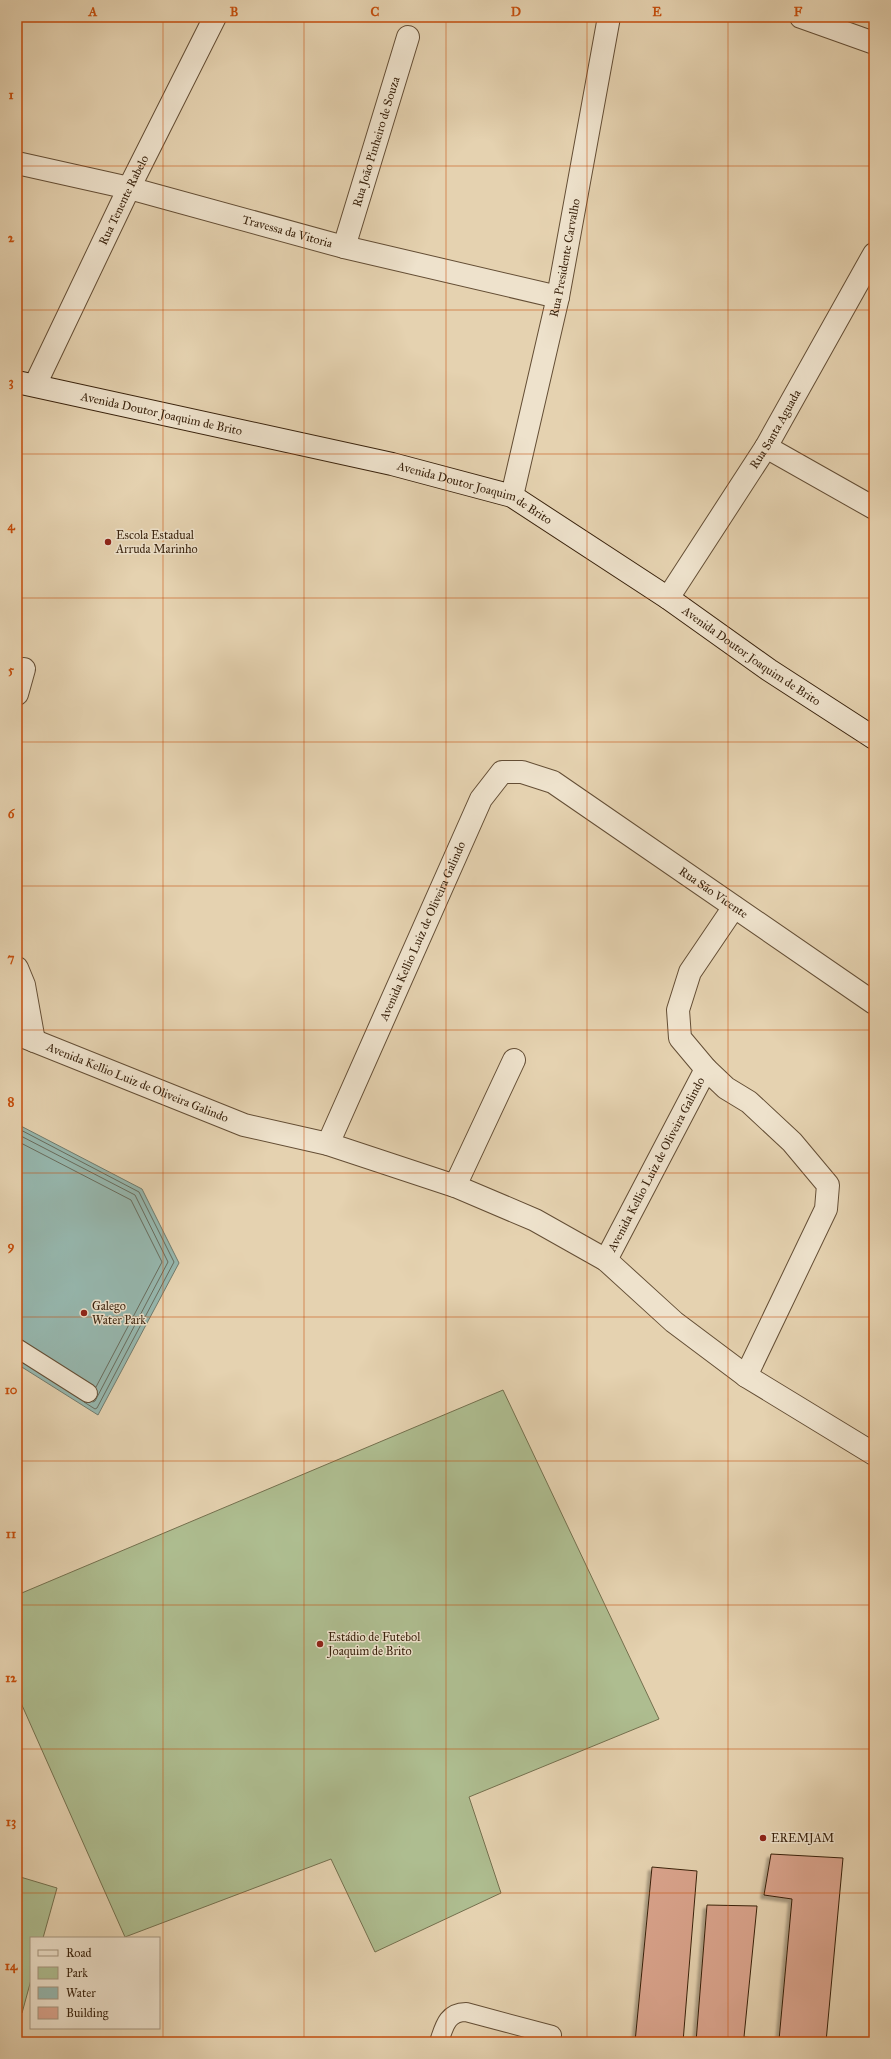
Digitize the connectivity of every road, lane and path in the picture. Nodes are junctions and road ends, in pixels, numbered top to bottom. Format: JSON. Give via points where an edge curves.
{"nodes":[{"id":1,"x":215,"y":17,"type":"edge"},
{"id":2,"x":610,"y":17,"type":"edge"},
{"id":3,"x":801,"y":17,"type":"edge"},
{"id":4,"x":408,"y":37,"type":"dead end"},
{"id":5,"x":874,"y":43,"type":"edge"},
{"id":6,"x":17,"y":163,"type":"edge"},
{"id":7,"x":129,"y":188,"type":"junction"},
{"id":8,"x":344,"y":247,"type":"junction"},
{"id":9,"x":874,"y":254,"type":"edge"},
{"id":10,"x":558,"y":297,"type":"junction"},
{"id":11,"x":26,"y":384,"type":"edge"},
{"id":12,"x":766,"y":447,"type":"junction"},
{"id":13,"x":512,"y":496,"type":"junction"},
{"id":14,"x":874,"y":508,"type":"edge"},
{"id":15,"x":668,"y":598,"type":"junction"},
{"id":16,"x":24,"y":669,"type":"dead end"},
{"id":17,"x":17,"y":694,"type":"edge"},
{"id":18,"x":874,"y":738,"type":"edge"},
{"id":19,"x":554,"y":782,"type":"joint"},
{"id":20,"x":734,"y":907,"type":"junction"},
{"id":21,"x":17,"y":968,"type":"edge"},
{"id":22,"x":874,"y":1004,"type":"edge"},
{"id":23,"x":26,"y":1037,"type":"edge"},
{"id":24,"x":514,"y":1060,"type":"dead end"},
{"id":25,"x":706,"y":1069,"type":"junction"},
{"id":26,"x":328,"y":1144,"type":"junction"},
{"id":27,"x":455,"y":1186,"type":"junction"},
{"id":28,"x":606,"y":1260,"type":"junction"},
{"id":29,"x":17,"y":1348,"type":"edge"},
{"id":30,"x":746,"y":1376,"type":"junction"},
{"id":31,"x":88,"y":1393,"type":"dead end"},
{"id":32,"x":874,"y":1454,"type":"edge"},
{"id":33,"x":552,"y":2035,"type":"dead end"},
{"id":34,"x":439,"y":2042,"type":"edge"}],
"edges":[{"from":1,"to":7,"type":"street","name":"Rua Tenente Rabelo"},
{"from":2,"to":10,"type":"street","name":"Rua Presidente Carvalho"},
{"from":3,"to":5,"type":"street"},
{"from":4,"to":8,"type":"street","name":"Rua João Pinheiro de Souza"},
{"from":6,"to":7,"type":"street","name":"Travessa da Vitoria"},
{"from":7,"to":8,"type":"street","name":"Travessa da Vitoria"},
{"from":7,"to":11,"type":"street","name":"Rua Tenente Rabelo"},
{"from":8,"to":10,"type":"street","name":"Travessa da Vitoria"},
{"from":9,"to":12,"type":"street","name":"Rua Santa Aguada"},
{"from":10,"to":13,"type":"street","name":"Rua Presidente Carvalho"},
{"from":11,"to":13,"type":"street","name":"Avenida Doutor Joaquim de Brito","via":[[392,464]]},
{"from":12,"to":14,"type":"street"},
{"from":12,"to":15,"type":"street","name":"Rua Santa Aguada"},
{"from":13,"to":15,"type":"street","name":"Avenida Doutor Joaquim de Brito"},
{"from":15,"to":18,"type":"street","name":"Avenida Doutor Joaquim de Brito","via":[[770,670]]},
{"from":16,"to":17,"type":"street"},
{"from":19,"to":20,"type":"street","name":"Rua São Vicente"},
{"from":19,"to":26,"type":"street","name":"Avenida Kellio Luiz de Oliveira Galindo","via":[[522,772],[502,772],[481,799]]},
{"from":20,"to":22,"type":"street","name":"Rua São Vicente"},
{"from":20,"to":25,"type":"street","name":"Avenida Kellio Luiz de Oliveira Galindo","via":[[690,972],[678,1010],[680,1038]]},
{"from":21,"to":23,"type":"street","via":[[24,985]]},
{"from":23,"to":26,"type":"street","name":"Avenida Kellio Luiz de Oliveira Galindo","via":[[244,1125]]},
{"from":24,"to":27,"type":"street"},
{"from":25,"to":28,"type":"street","name":"Avenida Kellio Luiz de Oliveira Galindo"},
{"from":25,"to":30,"type":"street","name":"Avenida Kellio Luiz de Oliveira Galindo","via":[[726,1088],[749,1102],[792,1142],[828,1185],[826,1209]]},
{"from":26,"to":27,"type":"street","name":"Avenida Kellio Luiz de Oliveira Galindo"},
{"from":27,"to":28,"type":"street","name":"Avenida Kellio Luiz de Oliveira Galindo","via":[[535,1220]]},
{"from":28,"to":30,"type":"street","name":"Avenida Kellio Luiz de Oliveira Galindo","via":[[674,1322]]},
{"from":29,"to":31,"type":"lane"},
{"from":30,"to":32,"type":"street","name":"Avenida Kellio Luiz de Oliveira Galindo"},
{"from":33,"to":34,"type":"lane","via":[[459,2012],[448,2019]]}]}
